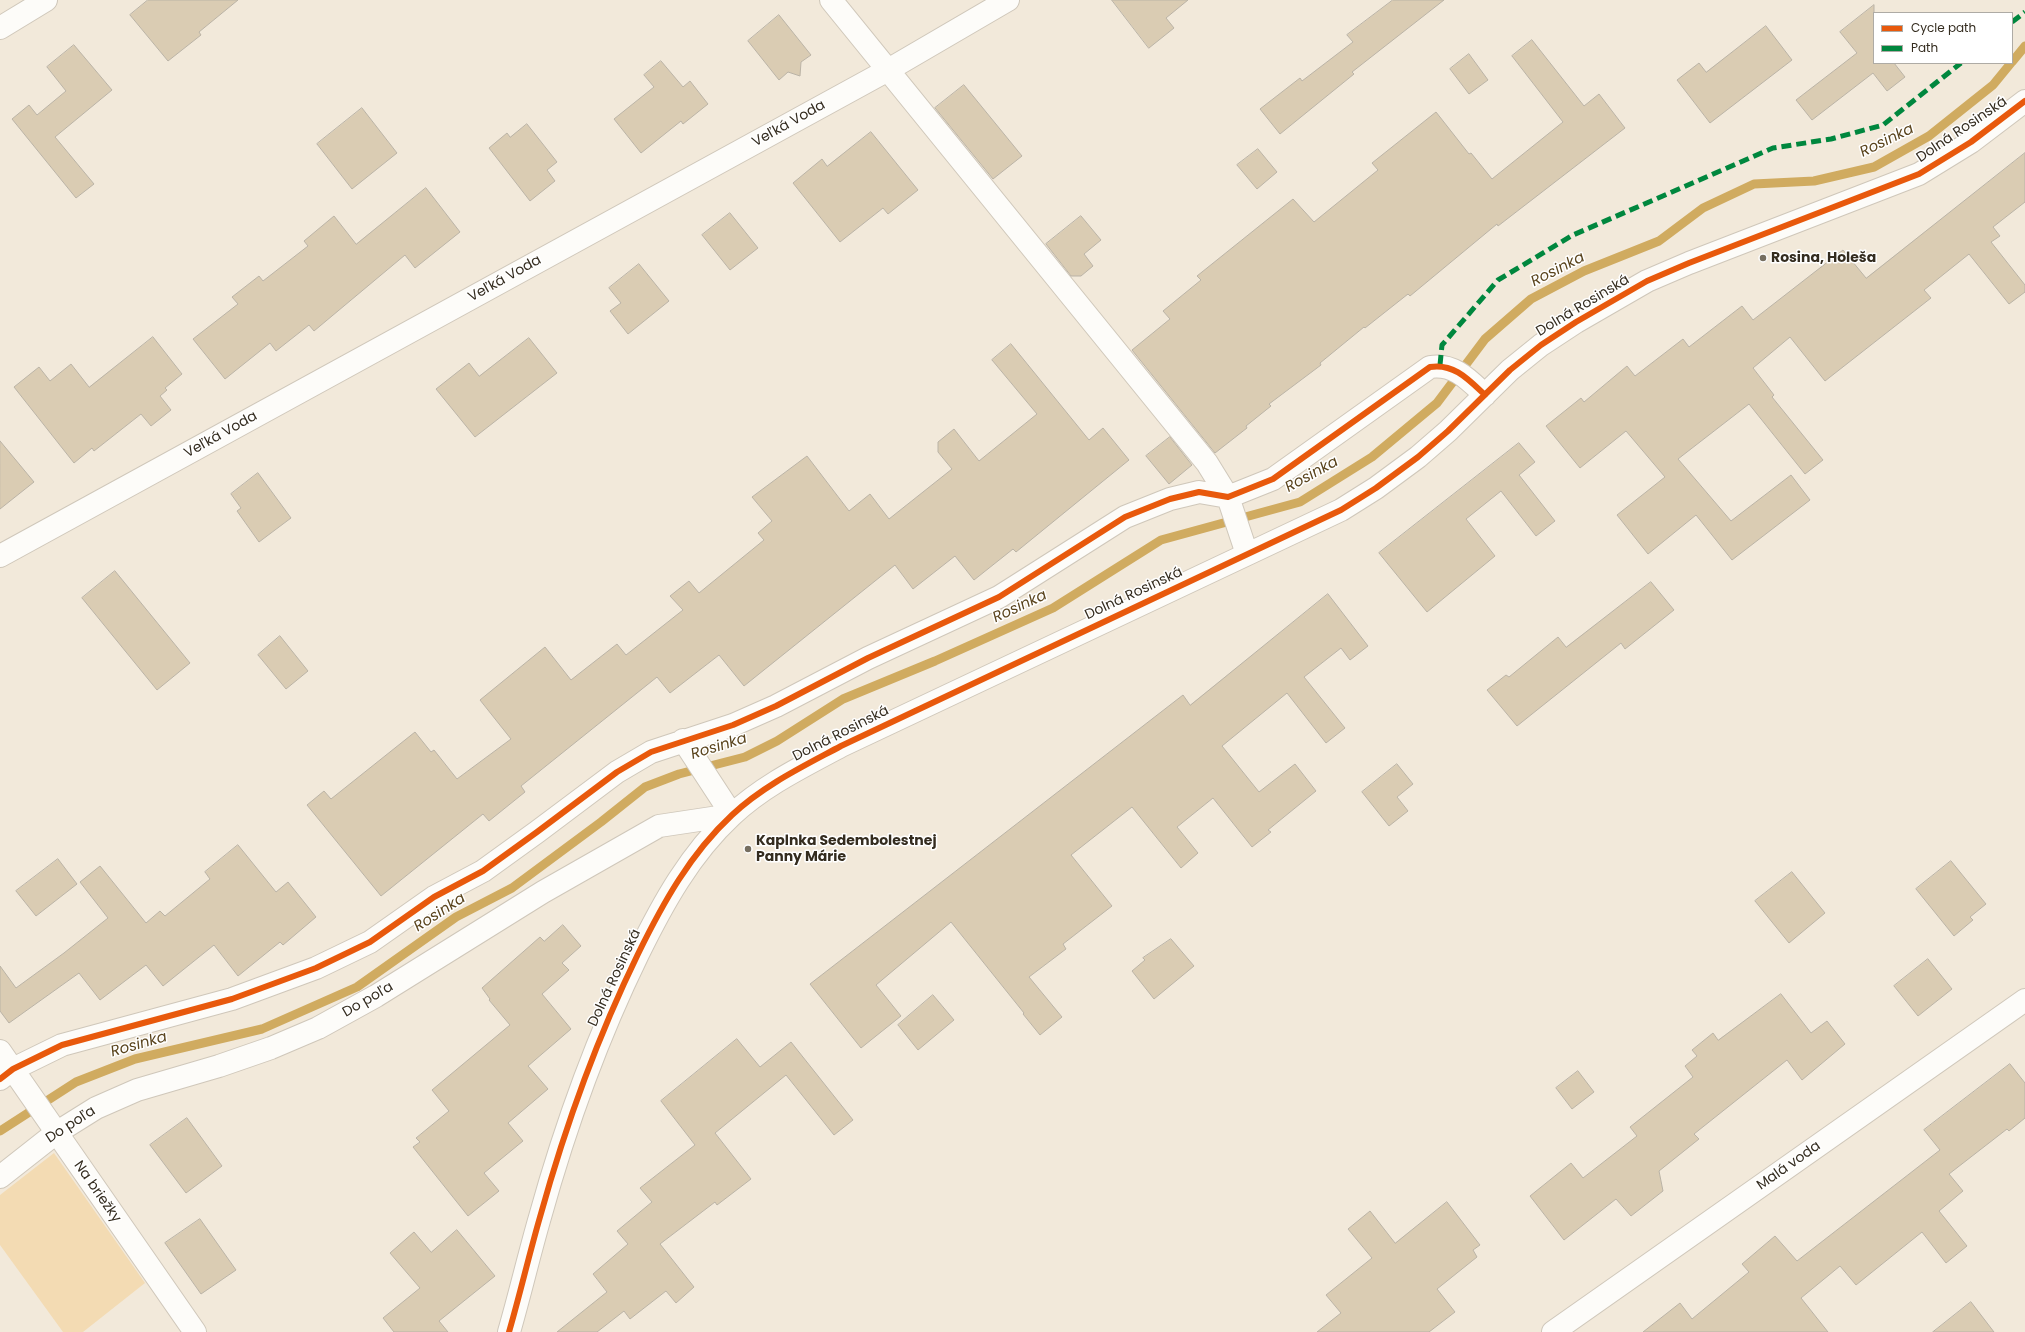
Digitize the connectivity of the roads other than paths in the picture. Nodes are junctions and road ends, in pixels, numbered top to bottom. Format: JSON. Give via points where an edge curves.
{"nodes":[{"id":1,"x":46,"y":0,"type":"edge"},
{"id":2,"x":831,"y":0,"type":"edge"},
{"id":3,"x":1008,"y":0,"type":"edge"},
{"id":4,"x":2,"y":26,"type":"edge"},
{"id":5,"x":888,"y":70,"type":"junction"},
{"id":6,"x":2025,"y":101,"type":"edge"},
{"id":7,"x":1485,"y":395,"type":"junction"},
{"id":8,"x":1233,"y":512,"type":"junction"},
{"id":9,"x":1247,"y":554,"type":"junction"},
{"id":10,"x":0,"y":556,"type":"edge"},
{"id":11,"x":687,"y":748,"type":"junction"},
{"id":12,"x":732,"y":815,"type":"junction"},
{"id":13,"x":2025,"y":1000,"type":"edge"},
{"id":14,"x":0,"y":1051,"type":"edge"},
{"id":15,"x":6,"y":1074,"type":"edge"},
{"id":16,"x":56,"y":1133,"type":"junction"},
{"id":17,"x":0,"y":1177,"type":"edge"},
{"id":18,"x":195,"y":1332,"type":"edge"},
{"id":19,"x":509,"y":1332,"type":"edge"},
{"id":20,"x":1553,"y":1332,"type":"edge"}],
"edges":[{"from":1,"to":4,"type":"street"},
{"from":2,"to":5,"type":"street"},
{"from":3,"to":5,"type":"street","name":"Veľká Voda"},
{"from":5,"to":8,"type":"street","via":[[1207,462]]},
{"from":5,"to":10,"type":"street","name":"Veľká Voda"},
{"from":6,"to":7,"type":"street","name":"Dolná Rosinská","via":[[1959,150],[1919,174],[1689,262],[1634,288],[1541,345]]},
{"from":7,"to":8,"type":"street","via":[[1460,373],[1440,365],[1430,367],[1273,479]]},
{"from":7,"to":9,"type":"street","name":"Dolná Rosinská","via":[[1418,457],[1376,488],[1341,510]]},
{"from":8,"to":9,"type":"street"},
{"from":8,"to":11,"type":"street","via":[[1199,492],[1170,499],[1125,517],[999,597],[868,658],[776,706]]},
{"from":9,"to":12,"type":"street","name":"Dolná Rosinská","via":[[842,746],[771,785]]},
{"from":11,"to":12,"type":"street"},
{"from":11,"to":15,"type":"street","via":[[651,752],[617,772],[483,871],[434,897],[370,942],[316,968],[232,999],[62,1044]]},
{"from":12,"to":16,"type":"street","name":"Do poľa","via":[[660,826],[543,892],[376,996],[318,1028],[219,1066],[137,1090],[96,1108]]},
{"from":12,"to":19,"type":"street","name":"Dolná Rosinská","via":[[707,840],[680,877],[644,941],[604,1027],[558,1154]]},
{"from":13,"to":20,"type":"street","name":"Malá voda"},
{"from":14,"to":15,"type":"street","name":"Na briežky"},
{"from":15,"to":16,"type":"street","name":"Na briežky","via":[[27,1091]]},
{"from":16,"to":17,"type":"street","name":"Do poľa"},
{"from":16,"to":18,"type":"street","name":"Na briežky"}]}
